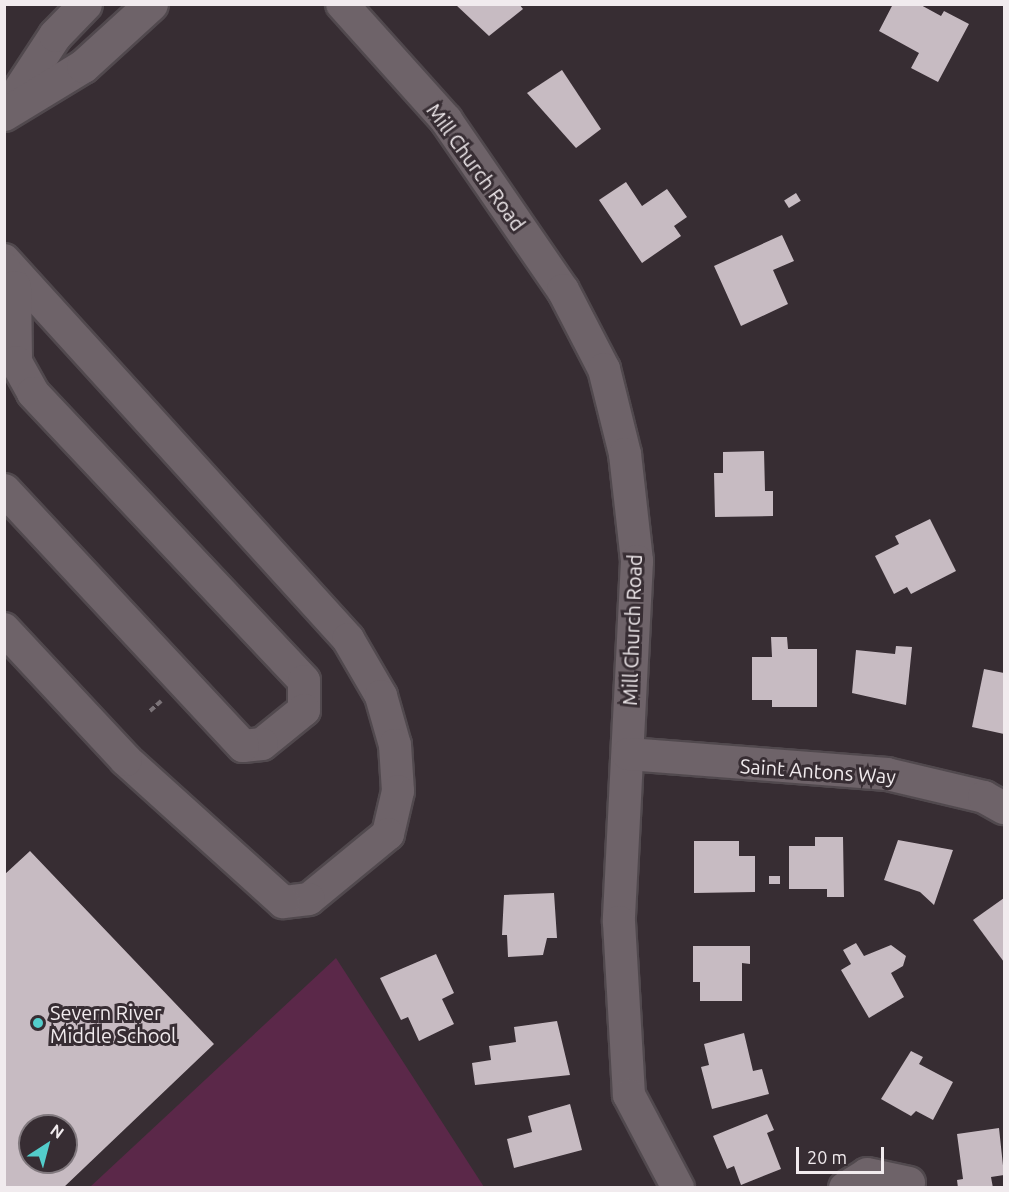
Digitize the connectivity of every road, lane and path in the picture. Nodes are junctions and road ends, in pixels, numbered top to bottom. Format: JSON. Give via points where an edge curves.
{"nodes":[{"id":1,"x":85,"y":4,"type":"edge"},
{"id":2,"x":151,"y":4,"type":"edge"},
{"id":3,"x":342,"y":4,"type":"edge"},
{"id":4,"x":4,"y":113,"type":"edge"},
{"id":5,"x":4,"y":260,"type":"edge"},
{"id":6,"x":4,"y":268,"type":"edge"},
{"id":7,"x":4,"y":490,"type":"edge"},
{"id":8,"x":4,"y":629,"type":"edge"},
{"id":9,"x":628,"y":754,"type":"junction"},
{"id":10,"x":1005,"y":808,"type":"edge"},
{"id":11,"x":909,"y":1183,"type":"dead end"},
{"id":12,"x":678,"y":1188,"type":"edge"},
{"id":13,"x":845,"y":1188,"type":"edge"}],
"edges":[{"from":1,"to":4,"type":"street","via":[[55,35]]},
{"from":2,"to":4,"type":"street","via":[[83,66]]},
{"from":3,"to":9,"type":"street","name":"Mill Church Road","via":[[446,120],[563,290],[604,369],[625,454],[637,561]]},
{"from":5,"to":8,"type":"street","via":[[348,639],[381,696],[394,745],[398,791],[388,834],[309,898],[283,902],[126,760]]},
{"from":6,"to":7,"type":"street","via":[[15,287],[16,362],[33,393],[304,681],[304,710],[262,744],[243,746]]},
{"from":9,"to":10,"type":"street","name":"Saint Antons Way","via":[[887,774],[984,797]]},
{"from":9,"to":12,"type":"street","name":"Mill Church Road","via":[[619,922],[629,1095]]},
{"from":11,"to":13,"type":"street","via":[[867,1174]]}]}
